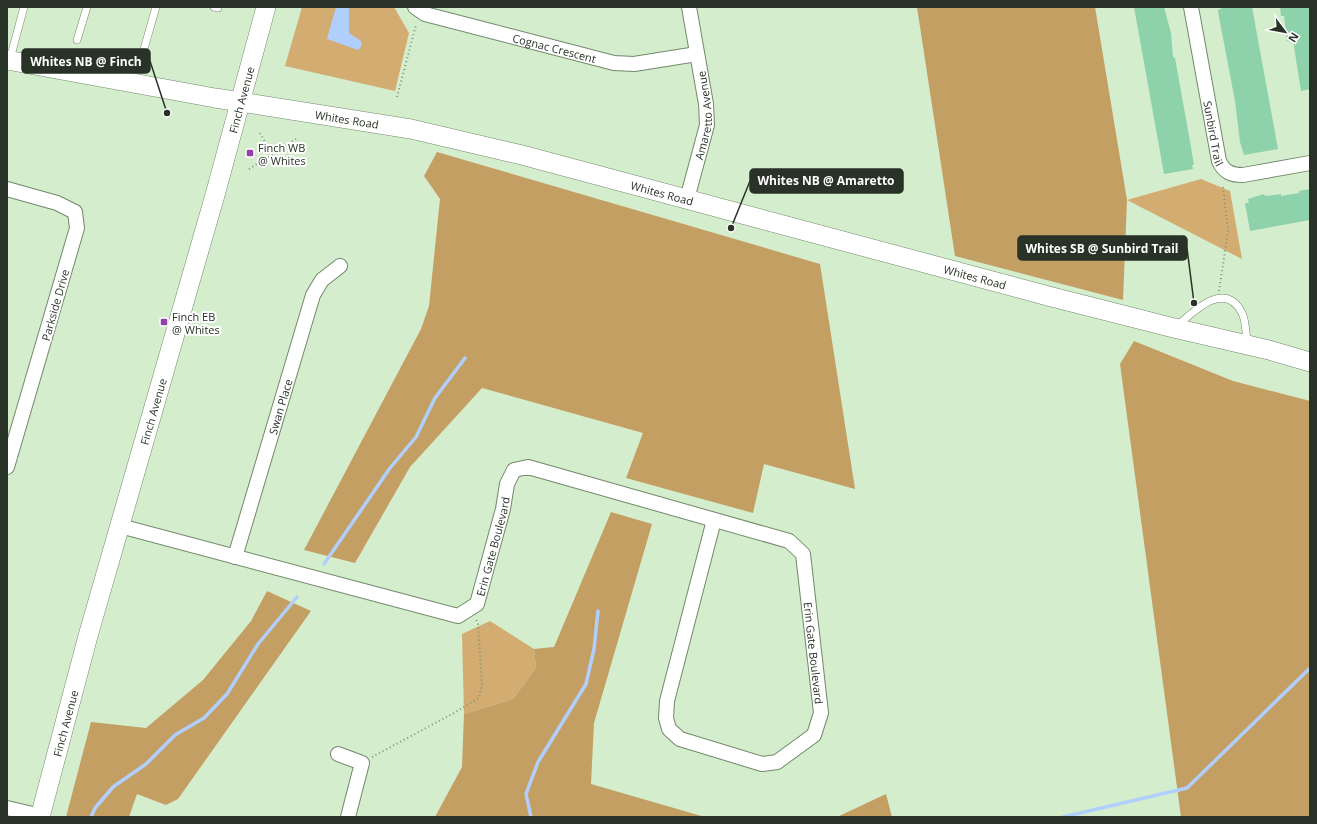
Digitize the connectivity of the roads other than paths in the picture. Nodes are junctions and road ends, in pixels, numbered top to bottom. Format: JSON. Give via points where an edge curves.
{"nodes":[{"id":1,"x":24,"y":7,"type":"edge"},
{"id":2,"x":87,"y":7,"type":"edge"},
{"id":3,"x":156,"y":7,"type":"edge"},
{"id":4,"x":266,"y":7,"type":"edge"},
{"id":5,"x":415,"y":7,"type":"edge"},
{"id":6,"x":689,"y":7,"type":"edge"},
{"id":7,"x":1191,"y":7,"type":"edge"},
{"id":8,"x":77,"y":40,"type":"dead end"},
{"id":9,"x":144,"y":49,"type":"dead end"},
{"id":10,"x":697,"y":54,"type":"junction"},
{"id":11,"x":8,"y":60,"type":"edge"},
{"id":12,"x":241,"y":101,"type":"junction"},
{"id":13,"x":1310,"y":163,"type":"edge"},
{"id":14,"x":7,"y":189,"type":"edge"},
{"id":15,"x":687,"y":199,"type":"junction"},
{"id":16,"x":340,"y":266,"type":"dead end"},
{"id":17,"x":1174,"y":328,"type":"junction"},
{"id":18,"x":1247,"y":345,"type":"junction"},
{"id":19,"x":1310,"y":362,"type":"edge"},
{"id":20,"x":7,"y":467,"type":"edge"},
{"id":21,"x":714,"y":520,"type":"junction"},
{"id":22,"x":120,"y":526,"type":"junction"},
{"id":23,"x":235,"y":557,"type":"junction"},
{"id":24,"x":338,"y":754,"type":"dead end"},
{"id":25,"x":7,"y":808,"type":"edge"},
{"id":26,"x":41,"y":816,"type":"edge"},
{"id":27,"x":348,"y":817,"type":"edge"}],
"edges":[{"from":1,"to":11,"type":"lane"},
{"from":2,"to":8,"type":"lane"},
{"from":3,"to":9,"type":"lane"},
{"from":4,"to":12,"type":"main road","name":"Finch Avenue"},
{"from":5,"to":10,"type":"street","name":"Cognac Crescent","via":[[425,14],[614,63],[634,64]]},
{"from":6,"to":10,"type":"street","name":"Amaretto Avenue"},
{"from":7,"to":13,"type":"street","name":"Sunbird Trail","via":[[1221,167],[1234,175],[1243,175]]},
{"from":10,"to":15,"type":"street","name":"Amaretto Avenue","via":[[707,125]]},
{"from":11,"to":12,"type":"main road","name":"Whites Road"},
{"from":12,"to":15,"type":"main road","name":"Whites Road","via":[[410,129]]},
{"from":12,"to":22,"type":"main road","name":"Finch Avenue"},
{"from":14,"to":20,"type":"street","name":"Parkside Drive","via":[[57,203],[74,212],[77,228]]},
{"from":15,"to":17,"type":"main road","name":"Whites Road","via":[[781,226]]},
{"from":16,"to":23,"type":"street","name":"Swan Place","via":[[322,280],[313,295]]},
{"from":17,"to":18,"type":"main road","name":"Whites Road"},
{"from":17,"to":18,"type":"lane","via":[[1203,304],[1214,299],[1226,298],[1236,305],[1242,314]]},
{"from":18,"to":19,"type":"main road","name":"Whites Road"},
{"from":21,"to":21,"type":"street","name":"Erin Gate Boulevard","via":[[666,701],[669,730],[680,739],[762,764],[777,762],[814,735],[821,713],[803,554],[789,541]]},
{"from":21,"to":23,"type":"street","name":"Erin Gate Boulevard","via":[[528,467],[514,470],[507,484],[503,509],[477,604],[458,616]]},
{"from":22,"to":23,"type":"street","name":"Erin Gate Boulevard"},
{"from":22,"to":26,"type":"main road","name":"Finch Avenue"},
{"from":24,"to":27,"type":"street","via":[[362,763]]},
{"from":25,"to":26,"type":"street"}]}
